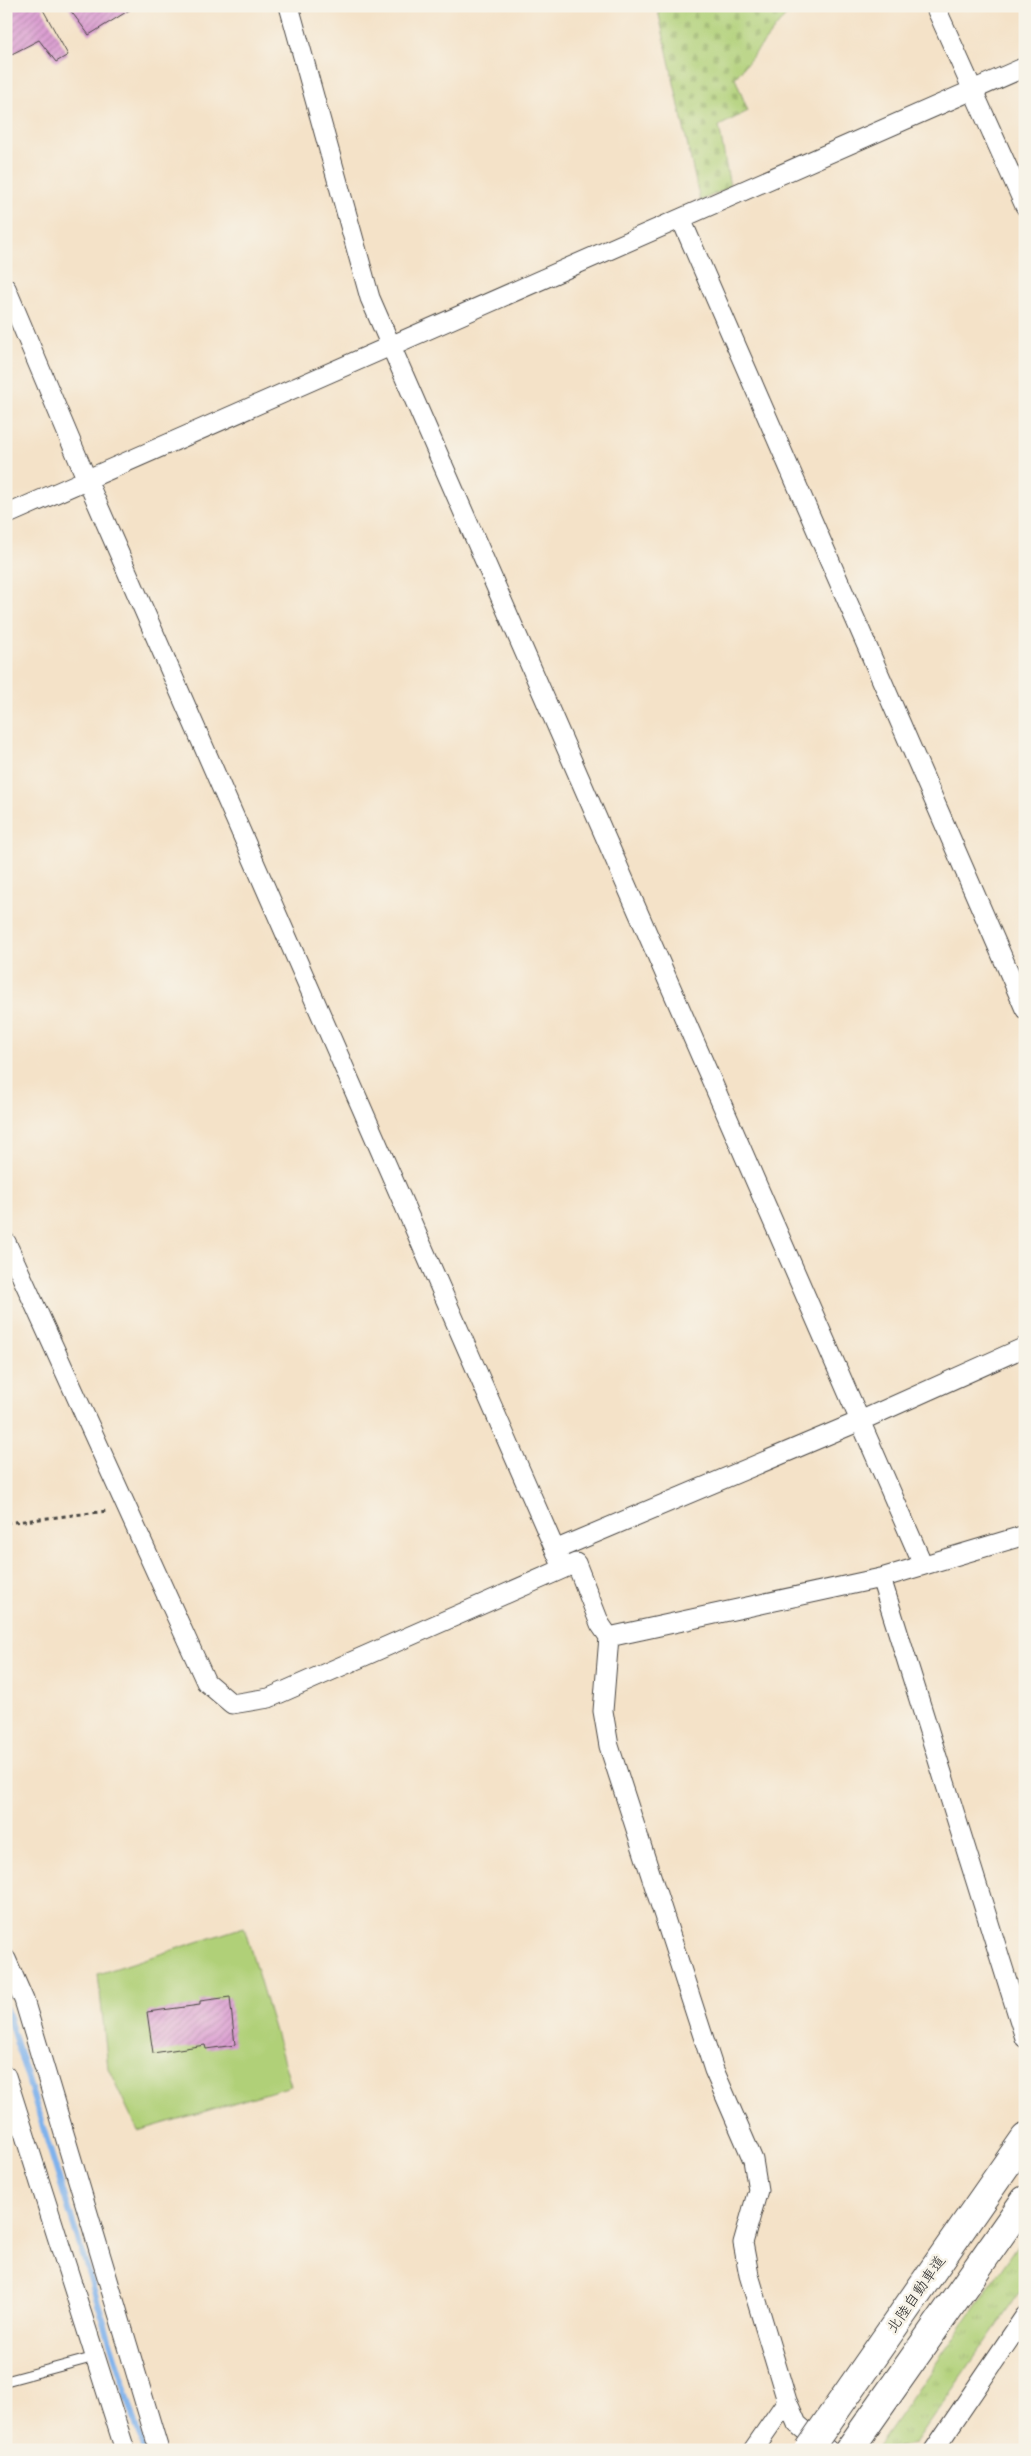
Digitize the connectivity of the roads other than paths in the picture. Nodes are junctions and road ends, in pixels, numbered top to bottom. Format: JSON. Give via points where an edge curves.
{"nodes":[{"id":1,"x":289,"y":6,"type":"edge"},
{"id":2,"x":935,"y":6,"type":"edge"},
{"id":3,"x":1025,"y":67,"type":"edge"},
{"id":4,"x":972,"y":91,"type":"junction"},
{"id":5,"x":1025,"y":206,"type":"edge"},
{"id":6,"x":680,"y":219,"type":"junction"},
{"id":7,"x":6,"y":288,"type":"edge"},
{"id":8,"x":392,"y":347,"type":"junction"},
{"id":9,"x":87,"y":480,"type":"junction"},
{"id":10,"x":6,"y":515,"type":"edge"},
{"id":11,"x":1025,"y":1009,"type":"edge"},
{"id":12,"x":6,"y":1242,"type":"edge"},
{"id":13,"x":1025,"y":1347,"type":"edge"},
{"id":14,"x":860,"y":1421,"type":"junction"},
{"id":15,"x":1025,"y":1535,"type":"edge"},
{"id":16,"x":555,"y":1550,"type":"junction"},
{"id":17,"x":923,"y":1565,"type":"junction"},
{"id":18,"x":563,"y":1568,"type":"junction"},
{"id":19,"x":881,"y":1578,"type":"junction"},
{"id":20,"x":609,"y":1636,"type":"junction"},
{"id":21,"x":6,"y":1959,"type":"edge"},
{"id":22,"x":1025,"y":2038,"type":"edge"},
{"id":23,"x":6,"y":2076,"type":"edge"},
{"id":24,"x":1025,"y":2138,"type":"edge"},
{"id":25,"x":1025,"y":2200,"type":"edge"},
{"id":26,"x":1025,"y":2316,"type":"edge"},
{"id":27,"x":95,"y":2357,"type":"junction"},
{"id":28,"x":6,"y":2381,"type":"edge"},
{"id":29,"x":787,"y":2401,"type":"junction"},
{"id":30,"x":854,"y":2443,"type":"edge"},
{"id":31,"x":125,"y":2450,"type":"edge"},
{"id":32,"x":159,"y":2450,"type":"edge"},
{"id":33,"x":752,"y":2450,"type":"edge"},
{"id":34,"x":808,"y":2450,"type":"edge"},
{"id":35,"x":828,"y":2450,"type":"edge"},
{"id":36,"x":934,"y":2450,"type":"edge"}],
"edges":[{"from":1,"to":8,"type":"street","via":[[370,298]]},
{"from":2,"to":4,"type":"street"},
{"from":3,"to":4,"type":"street"},
{"from":4,"to":5,"type":"street"},
{"from":4,"to":6,"type":"street"},
{"from":6,"to":8,"type":"street"},
{"from":6,"to":11,"type":"street"},
{"from":7,"to":9,"type":"street"},
{"from":8,"to":9,"type":"street"},
{"from":8,"to":14,"type":"street"},
{"from":9,"to":10,"type":"street"},
{"from":9,"to":16,"type":"street"},
{"from":12,"to":18,"type":"street","via":[[206,1682],[232,1704],[268,1698]]},
{"from":13,"to":14,"type":"street"},
{"from":14,"to":16,"type":"street"},
{"from":14,"to":17,"type":"street"},
{"from":15,"to":17,"type":"street"},
{"from":16,"to":18,"type":"street"},
{"from":17,"to":19,"type":"street"},
{"from":18,"to":20,"type":"street","via":[[576,1563],[600,1624]]},
{"from":19,"to":20,"type":"street"},
{"from":19,"to":22,"type":"street"},
{"from":20,"to":29,"type":"street","via":[[603,1710],[610,1746],[714,2070],[753,2160],[758,2190],[743,2243],[749,2275]]},
{"from":21,"to":32,"type":"street","via":[[24,2000]]},
{"from":23,"to":27,"type":"street"},
{"from":24,"to":34,"type":"highway","name":"北陸自動車道","bridge":true},
{"from":25,"to":30,"type":"highway"},
{"from":26,"to":36,"type":"street"},
{"from":27,"to":28,"type":"lane"},
{"from":27,"to":31,"type":"street"},
{"from":29,"to":33,"type":"street"},
{"from":29,"to":35,"type":"street","via":[[797,2424]]}]}
